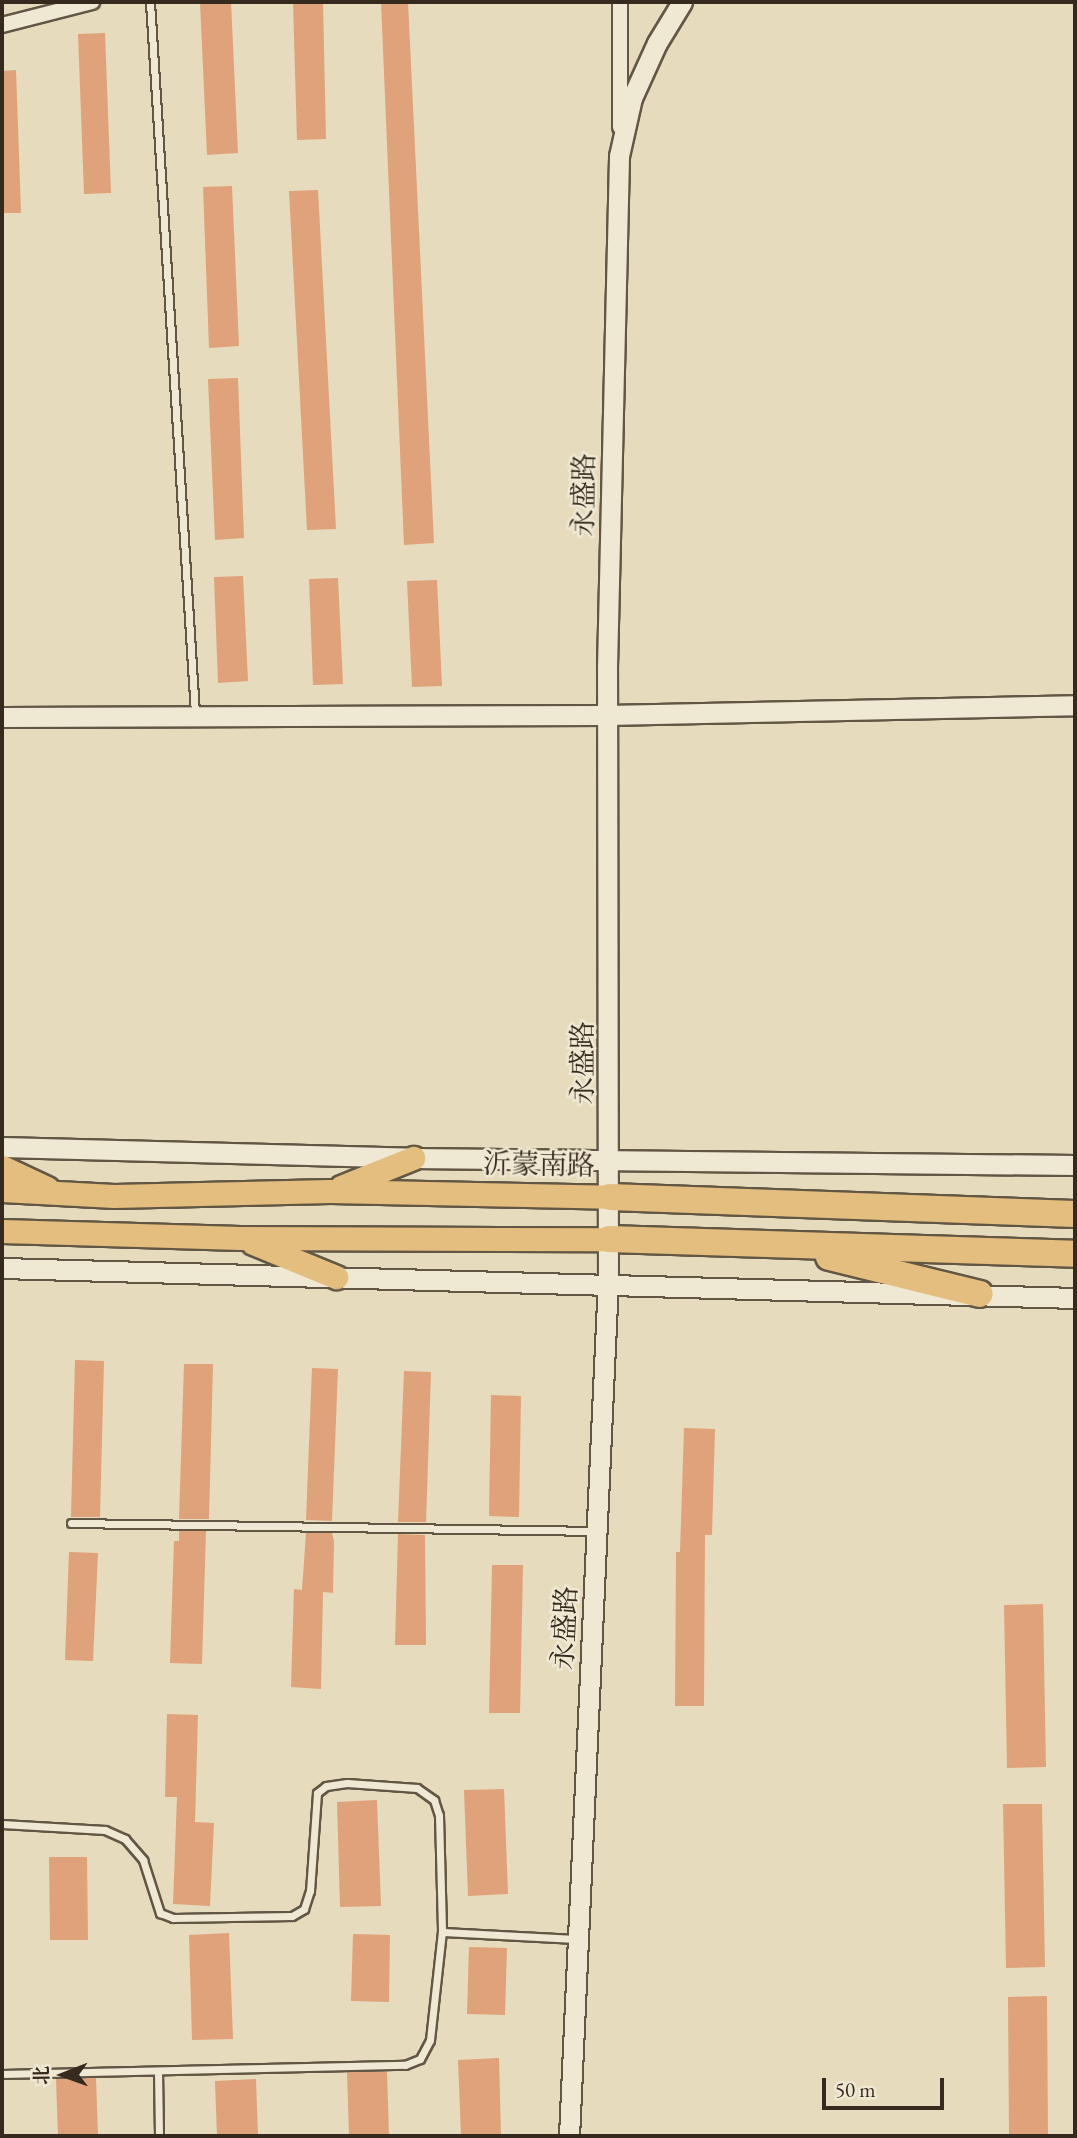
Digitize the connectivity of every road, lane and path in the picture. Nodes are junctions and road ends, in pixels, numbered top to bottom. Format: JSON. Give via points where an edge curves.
{"nodes":[{"id":1,"x":92,"y":2,"type":"edge"},
{"id":2,"x":150,"y":2,"type":"edge"},
{"id":3,"x":620,"y":2,"type":"edge"},
{"id":4,"x":682,"y":2,"type":"edge"},
{"id":5,"x":2,"y":25,"type":"edge"},
{"id":6,"x":619,"y":156,"type":"junction"},
{"id":7,"x":1075,"y":705,"type":"edge"},
{"id":8,"x":607,"y":715,"type":"junction"},
{"id":9,"x":2,"y":717,"type":"edge"},
{"id":10,"x":195,"y":718,"type":"junction"},
{"id":11,"x":2,"y":1147,"type":"edge"},
{"id":12,"x":413,"y":1158,"type":"junction"},
{"id":13,"x":610,"y":1159,"type":"junction"},
{"id":14,"x":1075,"y":1165,"type":"edge"},
{"id":15,"x":2,"y":1167,"type":"edge"},
{"id":16,"x":2,"y":1190,"type":"edge"},
{"id":17,"x":330,"y":1191,"type":"junction"},
{"id":18,"x":56,"y":1193,"type":"junction"},
{"id":19,"x":610,"y":1197,"type":"junction"},
{"id":20,"x":1075,"y":1214,"type":"edge"},
{"id":21,"x":2,"y":1231,"type":"edge"},
{"id":22,"x":240,"y":1238,"type":"junction"},
{"id":23,"x":609,"y":1239,"type":"junction"},
{"id":24,"x":780,"y":1244,"type":"junction"},
{"id":25,"x":1075,"y":1254,"type":"edge"},
{"id":26,"x":2,"y":1268,"type":"edge"},
{"id":27,"x":337,"y":1277,"type":"junction"},
{"id":28,"x":608,"y":1282,"type":"junction"},
{"id":29,"x":980,"y":1294,"type":"junction"},
{"id":30,"x":1075,"y":1298,"type":"edge"},
{"id":31,"x":71,"y":1523,"type":"dead end"},
{"id":32,"x":597,"y":1531,"type":"junction"},
{"id":33,"x":2,"y":1824,"type":"edge"},
{"id":34,"x":442,"y":1932,"type":"junction"},
{"id":35,"x":578,"y":1939,"type":"junction"},
{"id":36,"x":158,"y":2071,"type":"junction"},
{"id":37,"x":2,"y":2074,"type":"edge"},
{"id":38,"x":159,"y":2136,"type":"edge"},
{"id":39,"x":569,"y":2136,"type":"edge"}],
"edges":[{"from":1,"to":5,"type":"street"},
{"from":2,"to":10,"type":"lane"},
{"from":3,"to":6,"type":"street"},
{"from":4,"to":6,"type":"street","name":"永盛路","via":[[632,99]]},
{"from":6,"to":8,"type":"street","name":"永盛路"},
{"from":7,"to":8,"type":"street"},
{"from":8,"to":10,"type":"street"},
{"from":8,"to":13,"type":"street","name":"永盛路"},
{"from":9,"to":10,"type":"street"},
{"from":11,"to":12,"type":"street"},
{"from":12,"to":13,"type":"street"},
{"from":12,"to":17,"type":"main road"},
{"from":13,"to":14,"type":"street"},
{"from":13,"to":19,"type":"street","name":"永盛路"},
{"from":15,"to":18,"type":"main road"},
{"from":16,"to":18,"type":"main road","name":"沂蒙南路"},
{"from":17,"to":18,"type":"main road","name":"沂蒙南路"},
{"from":17,"to":19,"type":"main road","name":"沂蒙南路"},
{"from":19,"to":20,"type":"highway","name":"沂蒙南路"},
{"from":19,"to":23,"type":"street","name":"永盛路"},
{"from":21,"to":22,"type":"main road"},
{"from":22,"to":23,"type":"main road"},
{"from":22,"to":27,"type":"main road"},
{"from":23,"to":24,"type":"highway"},
{"from":23,"to":28,"type":"street","name":"永盛路"},
{"from":24,"to":25,"type":"highway"},
{"from":24,"to":29,"type":"highway"},
{"from":26,"to":27,"type":"street"},
{"from":27,"to":28,"type":"street"},
{"from":28,"to":29,"type":"street"},
{"from":28,"to":32,"type":"street","name":"永盛路"},
{"from":29,"to":30,"type":"street"},
{"from":31,"to":32,"type":"lane"},
{"from":32,"to":35,"type":"street","name":"永盛路"},
{"from":33,"to":34,"type":"lane","via":[[105,1830],[125,1839],[143,1860],[160,1913],[173,1918],[292,1916],[304,1909],[310,1891],[317,1793],[326,1786],[347,1783],[417,1788],[434,1800],[439,1815]]},
{"from":34,"to":35,"type":"lane"},
{"from":34,"to":36,"type":"lane","via":[[430,2040],[420,2059],[405,2065]]},
{"from":35,"to":39,"type":"street","name":"永盛路"},
{"from":36,"to":37,"type":"lane"},
{"from":36,"to":38,"type":"lane"}]}
